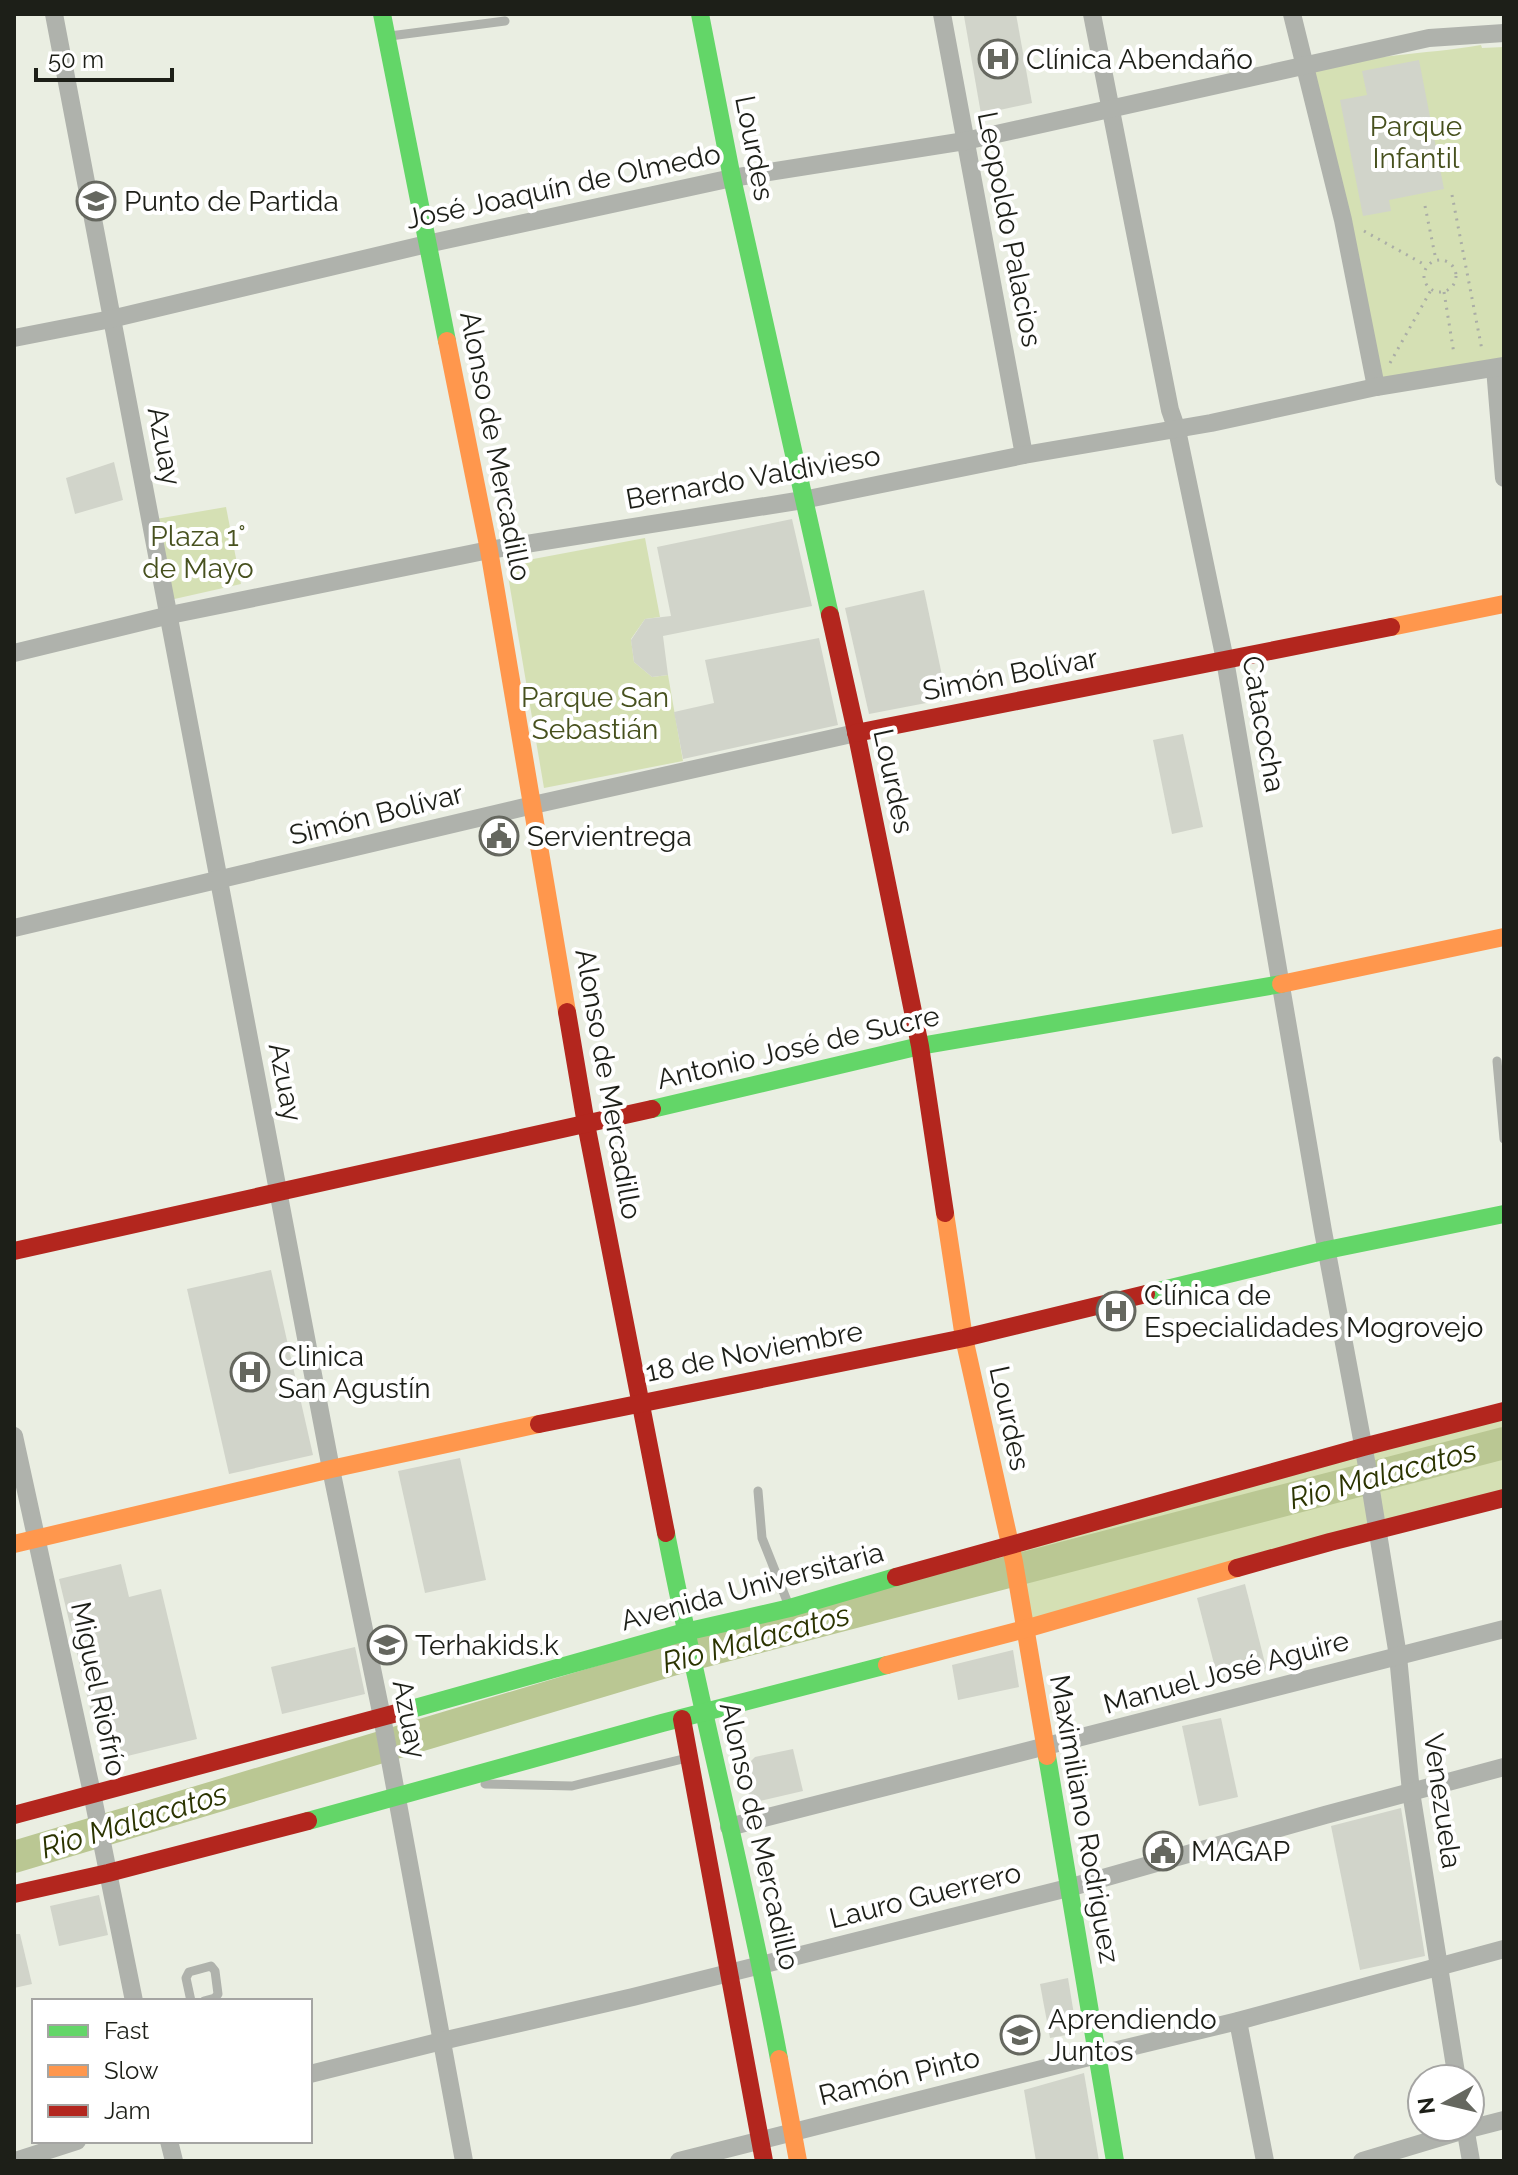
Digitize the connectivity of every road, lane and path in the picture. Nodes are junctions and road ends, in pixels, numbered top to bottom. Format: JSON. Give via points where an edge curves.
{"nodes":[{"id":1,"x":54,"y":14,"type":"edge"},
{"id":2,"x":382,"y":14,"type":"edge"},
{"id":3,"x":700,"y":14,"type":"edge"},
{"id":4,"x":942,"y":14,"type":"edge"},
{"id":5,"x":1092,"y":14,"type":"edge"},
{"id":6,"x":1292,"y":14,"type":"edge"},
{"id":7,"x":505,"y":21,"type":"dead end"},
{"id":8,"x":1504,"y":33,"type":"edge"},
{"id":9,"x":386,"y":37,"type":"junction"},
{"id":10,"x":1304,"y":66,"type":"junction"},
{"id":11,"x":1111,"y":107,"type":"junction"},
{"id":12,"x":965,"y":141,"type":"junction"},
{"id":13,"x":732,"y":178,"type":"junction"},
{"id":14,"x":1452,"y":195,"type":"dead end"},
{"id":15,"x":1425,"y":206,"type":"dead end"},
{"id":16,"x":1343,"y":220,"type":"junction"},
{"id":17,"x":427,"y":244,"type":"junction"},
{"id":18,"x":1436,"y":260,"type":"junction"},
{"id":19,"x":1427,"y":266,"type":"junction"},
{"id":20,"x":1468,"y":272,"type":"junction"},
{"id":21,"x":1456,"y":274,"type":"junction"},
{"id":22,"x":1431,"y":290,"type":"junction"},
{"id":23,"x":1444,"y":292,"type":"junction"},
{"id":24,"x":111,"y":319,"type":"junction"},
{"id":25,"x":14,"y":338,"type":"edge"},
{"id":26,"x":1495,"y":368,"type":"edge"},
{"id":27,"x":1457,"y":374,"type":"junction"},
{"id":28,"x":1376,"y":387,"type":"junction"},
{"id":29,"x":1177,"y":430,"type":"junction"},
{"id":30,"x":1024,"y":455,"type":"junction"},
{"id":31,"x":1504,"y":478,"type":"edge"},
{"id":32,"x":803,"y":500,"type":"junction"},
{"id":33,"x":489,"y":550,"type":"junction"},
{"id":34,"x":1504,"y":604,"type":"edge"},
{"id":35,"x":170,"y":615,"type":"junction"},
{"id":36,"x":14,"y":653,"type":"edge"},
{"id":37,"x":1225,"y":660,"type":"junction"},
{"id":38,"x":856,"y":733,"type":"junction"},
{"id":39,"x":533,"y":805,"type":"junction"},
{"id":40,"x":219,"y":881,"type":"junction"},
{"id":41,"x":14,"y":928,"type":"edge"},
{"id":42,"x":1504,"y":937,"type":"edge"},
{"id":43,"x":1281,"y":984,"type":"junction"},
{"id":44,"x":920,"y":1046,"type":"junction"},
{"id":45,"x":1497,"y":1061,"type":"dead end"},
{"id":46,"x":586,"y":1124,"type":"junction"},
{"id":47,"x":1504,"y":1139,"type":"edge"},
{"id":48,"x":279,"y":1191,"type":"junction"},
{"id":49,"x":1504,"y":1214,"type":"edge"},
{"id":50,"x":1327,"y":1250,"type":"junction"},
{"id":51,"x":14,"y":1251,"type":"edge"},
{"id":52,"x":964,"y":1338,"type":"junction"},
{"id":53,"x":640,"y":1403,"type":"junction"},
{"id":54,"x":1504,"y":1411,"type":"edge"},
{"id":55,"x":14,"y":1436,"type":"edge"},
{"id":56,"x":1363,"y":1447,"type":"junction"},
{"id":57,"x":1367,"y":1466,"type":"joint"},
{"id":58,"x":331,"y":1469,"type":"junction"},
{"id":59,"x":758,"y":1491,"type":"dead end"},
{"id":60,"x":1504,"y":1498,"type":"edge"},
{"id":61,"x":1376,"y":1522,"type":"junction"},
{"id":62,"x":38,"y":1538,"type":"junction"},
{"id":63,"x":14,"y":1544,"type":"edge"},
{"id":64,"x":1011,"y":1553,"type":"junction"},
{"id":65,"x":790,"y":1608,"type":"junction"},
{"id":66,"x":1021,"y":1608,"type":"joint"},
{"id":67,"x":1025,"y":1629,"type":"junction"},
{"id":68,"x":1504,"y":1629,"type":"edge"},
{"id":69,"x":687,"y":1640,"type":"junction"},
{"id":70,"x":1398,"y":1656,"type":"junction"},
{"id":71,"x":702,"y":1709,"type":"junction"},
{"id":72,"x":682,"y":1719,"type":"junction"},
{"id":73,"x":383,"y":1725,"type":"junction"},
{"id":74,"x":1045,"y":1748,"type":"junction"},
{"id":75,"x":689,"y":1758,"type":"junction"},
{"id":76,"x":1504,"y":1767,"type":"edge"},
{"id":77,"x":450,"y":1783,"type":"junction"},
{"id":78,"x":720,"y":1790,"type":"junction"},
{"id":79,"x":1411,"y":1792,"type":"junction"},
{"id":80,"x":395,"y":1793,"type":"junction"},
{"id":81,"x":696,"y":1796,"type":"junction"},
{"id":82,"x":94,"y":1800,"type":"junction"},
{"id":83,"x":14,"y":1815,"type":"edge"},
{"id":84,"x":729,"y":1827,"type":"junction"},
{"id":85,"x":107,"y":1869,"type":"junction"},
{"id":86,"x":1068,"y":1888,"type":"junction"},
{"id":87,"x":14,"y":1894,"type":"edge"},
{"id":88,"x":1504,"y":1949,"type":"edge"},
{"id":89,"x":761,"y":1964,"type":"junction"},
{"id":90,"x":1440,"y":1967,"type":"junction"},
{"id":91,"x":728,"y":1972,"type":"junction"},
{"id":92,"x":134,"y":1999,"type":"edge"},
{"id":93,"x":191,"y":1999,"type":"edge"},
{"id":94,"x":211,"y":1999,"type":"edge"},
{"id":95,"x":1238,"y":2021,"type":"junction"},
{"id":96,"x":442,"y":2041,"type":"junction"},
{"id":97,"x":1097,"y":2055,"type":"junction"},
{"id":98,"x":1455,"y":2063,"type":"edge"},
{"id":99,"x":312,"y":2074,"type":"edge"},
{"id":100,"x":794,"y":2132,"type":"junction"},
{"id":101,"x":760,"y":2140,"type":"junction"},
{"id":102,"x":71,"y":2143,"type":"edge"},
{"id":103,"x":1418,"y":2143,"type":"edge"},
{"id":104,"x":15,"y":2161,"type":"edge"},
{"id":105,"x":464,"y":2161,"type":"edge"},
{"id":106,"x":679,"y":2161,"type":"edge"},
{"id":107,"x":764,"y":2161,"type":"edge"},
{"id":108,"x":798,"y":2161,"type":"edge"},
{"id":109,"x":1115,"y":2161,"type":"edge"},
{"id":110,"x":1265,"y":2161,"type":"edge"},
{"id":111,"x":1362,"y":2161,"type":"edge"}],
"edges":[{"from":1,"to":24,"type":"street","name":"Azuay"},
{"from":2,"to":9,"type":"street","name":"Alonso de Mercadillo"},
{"from":3,"to":13,"type":"street","name":"Lourdes"},
{"from":4,"to":12,"type":"street","name":"Leopoldo Palacios"},
{"from":5,"to":11,"type":"street","name":"Catacocha"},
{"from":6,"to":10,"type":"street"},
{"from":7,"to":9,"type":"lane"},
{"from":8,"to":10,"type":"street","name":"José Joaquín de Olmedo","via":[[1429,38]]},
{"from":9,"to":17,"type":"street","name":"Alonso de Mercadillo"},
{"from":10,"to":11,"type":"street","name":"José Joaquín de Olmedo"},
{"from":10,"to":16,"type":"street"},
{"from":11,"to":12,"type":"street","name":"José Joaquín de Olmedo"},
{"from":11,"to":29,"type":"street","name":"Catacocha"},
{"from":12,"to":13,"type":"street","name":"José Joaquín de Olmedo"},
{"from":12,"to":30,"type":"street","name":"Leopoldo Palacios"},
{"from":13,"to":17,"type":"street","name":"José Joaquín de Olmedo"},
{"from":13,"to":32,"type":"street","name":"Lourdes"},
{"from":14,"to":20,"type":"path"},
{"from":15,"to":18,"type":"path"},
{"from":16,"to":19,"type":"path"},
{"from":16,"to":28,"type":"street"},
{"from":17,"to":24,"type":"street","name":"José Joaquín de Olmedo"},
{"from":17,"to":33,"type":"street","name":"Alonso de Mercadillo"},
{"from":18,"to":19,"type":"path"},
{"from":18,"to":21,"type":"path","via":[[1446,261]]},
{"from":19,"to":22,"type":"path","via":[[1424,282]]},
{"from":20,"to":21,"type":"path"},
{"from":20,"to":26,"type":"path"},
{"from":21,"to":23,"type":"path"},
{"from":22,"to":23,"type":"path"},
{"from":22,"to":28,"type":"path"},
{"from":23,"to":27,"type":"path"},
{"from":24,"to":25,"type":"street","name":"José Joaquín de Olmedo"},
{"from":24,"to":35,"type":"street","name":"Azuay"},
{"from":26,"to":27,"type":"street","name":"Bernardo Valdivieso"},
{"from":26,"to":31,"type":"street"},
{"from":27,"to":28,"type":"street","name":"Bernardo Valdivieso"},
{"from":28,"to":29,"type":"street","name":"Bernardo Valdivieso"},
{"from":29,"to":30,"type":"street","name":"Bernardo Valdivieso"},
{"from":29,"to":37,"type":"street","name":"Catacocha"},
{"from":30,"to":32,"type":"street","name":"Bernardo Valdivieso"},
{"from":32,"to":33,"type":"street","name":"Bernardo Valdivieso"},
{"from":32,"to":38,"type":"street","name":"Lourdes"},
{"from":33,"to":35,"type":"street","name":"Bernardo Valdivieso"},
{"from":33,"to":39,"type":"street","name":"Alonso de Mercadillo"},
{"from":34,"to":37,"type":"street","name":"Simón Bolívar"},
{"from":35,"to":36,"type":"street","name":"Bernardo Valdivieso"},
{"from":35,"to":40,"type":"street","name":"Azuay"},
{"from":37,"to":38,"type":"street","name":"Simón Bolívar"},
{"from":37,"to":43,"type":"street","name":"Catacocha"},
{"from":38,"to":39,"type":"street","name":"Simón Bolívar"},
{"from":38,"to":44,"type":"street","name":"Lourdes"},
{"from":39,"to":40,"type":"street","name":"Simón Bolívar"},
{"from":39,"to":46,"type":"street","name":"Alonso de Mercadillo"},
{"from":40,"to":41,"type":"street","name":"Simón Bolívar"},
{"from":40,"to":48,"type":"street","name":"Azuay"},
{"from":42,"to":43,"type":"street","name":"Antonio José de Sucre"},
{"from":43,"to":44,"type":"street","name":"Antonio José de Sucre"},
{"from":43,"to":50,"type":"street","name":"Catacocha"},
{"from":44,"to":46,"type":"street","name":"Antonio José de Sucre"},
{"from":44,"to":52,"type":"street","name":"Lourdes"},
{"from":45,"to":47,"type":"lane"},
{"from":46,"to":48,"type":"street","name":"Antonio José de Sucre"},
{"from":46,"to":53,"type":"street","name":"Alonso de Mercadillo"},
{"from":48,"to":51,"type":"street","name":"Antonio José de Sucre"},
{"from":48,"to":58,"type":"street","name":"Azuay"},
{"from":49,"to":50,"type":"street","name":"18 de Noviembre"},
{"from":50,"to":52,"type":"street","name":"18 de Noviembre"},
{"from":50,"to":56,"type":"street","name":"Catacocha"},
{"from":52,"to":53,"type":"street","name":"18 de Noviembre"},
{"from":52,"to":64,"type":"street","name":"Lourdes"},
{"from":53,"to":58,"type":"street","name":"18 de Noviembre"},
{"from":53,"to":69,"type":"street","name":"Alonso de Mercadillo"},
{"from":54,"to":56,"type":"street","name":"Avenida Universitaria"},
{"from":55,"to":62,"type":"street","name":"Miguel Riofrío"},
{"from":56,"to":57,"type":"street","name":"Catacocha"},
{"from":56,"to":64,"type":"street","name":"Avenida Universitaria"},
{"from":57,"to":61,"type":"street","name":"Venezuela"},
{"from":58,"to":62,"type":"street","name":"18 de Noviembre"},
{"from":58,"to":73,"type":"street","name":"Azuay"},
{"from":59,"to":65,"type":"lane","via":[[762,1538]]},
{"from":60,"to":61,"type":"street"},
{"from":61,"to":67,"type":"street"},
{"from":61,"to":70,"type":"street","name":"Venezuela"},
{"from":62,"to":63,"type":"street","name":"18 de Noviembre"},
{"from":62,"to":82,"type":"street","name":"Miguel Riofrío"},
{"from":64,"to":65,"type":"street","name":"Avenida Universitaria"},
{"from":64,"to":66,"type":"street","name":"Lourdes"},
{"from":65,"to":69,"type":"street","name":"Avenida Universitaria"},
{"from":66,"to":67,"type":"street","name":"Maximiliano Rodriguez"},
{"from":67,"to":71,"type":"street"},
{"from":67,"to":74,"type":"street","name":"Maximiliano Rodriguez"},
{"from":68,"to":70,"type":"street","name":"Manuel José Aguire"},
{"from":69,"to":71,"type":"street","name":"Alonso de Mercadillo"},
{"from":69,"to":73,"type":"street","name":"Avenida Universitaria"},
{"from":70,"to":74,"type":"street","name":"Manuel José Aguire"},
{"from":70,"to":79,"type":"street","name":"Venezuela"},
{"from":71,"to":72,"type":"street"},
{"from":71,"to":78,"type":"street","name":"Alonso de Mercadillo"},
{"from":72,"to":75,"type":"street","name":"Alonso de Mercadillo"},
{"from":72,"to":77,"type":"street"},
{"from":73,"to":80,"type":"street","name":"Azuay"},
{"from":73,"to":82,"type":"street","name":"Avenida Universitaria"},
{"from":74,"to":84,"type":"street","name":"Manuel José Aguire"},
{"from":74,"to":86,"type":"street","name":"Maximiliano Rodriguez"},
{"from":75,"to":77,"type":"lane","via":[[572,1786]]},
{"from":75,"to":81,"type":"street","name":"Alonso de Mercadillo"},
{"from":76,"to":79,"type":"street","name":"Lauro Guerrero"},
{"from":77,"to":80,"type":"street"},
{"from":78,"to":81,"type":"street"},
{"from":78,"to":84,"type":"street","name":"Alonso de Mercadillo"},
{"from":79,"to":86,"type":"street","name":"Lauro Guerrero"},
{"from":79,"to":90,"type":"street","name":"Venezuela"},
{"from":80,"to":85,"type":"street"},
{"from":80,"to":96,"type":"street","name":"Azuay"},
{"from":81,"to":91,"type":"street","name":"Alonso de Mercadillo"},
{"from":82,"to":83,"type":"street","name":"Avenida Universitaria"},
{"from":82,"to":85,"type":"street","name":"Miguel Riofrío"},
{"from":84,"to":89,"type":"street","name":"Alonso de Mercadillo"},
{"from":85,"to":87,"type":"street"},
{"from":85,"to":92,"type":"street","name":"Miguel Riofrío"},
{"from":86,"to":89,"type":"street","name":"Lauro Guerrero"},
{"from":86,"to":97,"type":"street","name":"Maximiliano Rodriguez"},
{"from":88,"to":90,"type":"street","name":"Ramón Pinto"},
{"from":89,"to":91,"type":"street","name":"Lauro Guerrero"},
{"from":89,"to":100,"type":"street","name":"Alonso de Mercadillo"},
{"from":90,"to":95,"type":"street","name":"Ramón Pinto"},
{"from":90,"to":98,"type":"street","name":"Venezuela"},
{"from":91,"to":96,"type":"street","name":"Lauro Guerrero"},
{"from":91,"to":101,"type":"street","name":"Alonso de Mercadillo"},
{"from":93,"to":94,"type":"lane","via":[[189,1972],[211,1966],[218,1994]]},
{"from":95,"to":97,"type":"street","name":"Ramón Pinto"},
{"from":95,"to":110,"type":"street"},
{"from":96,"to":99,"type":"street","name":"Lauro Guerrero"},
{"from":96,"to":105,"type":"street","name":"Azuay"},
{"from":97,"to":100,"type":"street","name":"Ramón Pinto"},
{"from":97,"to":109,"type":"street","name":"Maximiliano Rodriguez"},
{"from":100,"to":101,"type":"street","name":"Ramón Pinto"},
{"from":100,"to":108,"type":"street","name":"Alonso de Mercadillo"},
{"from":101,"to":106,"type":"street","name":"Ramón Pinto"},
{"from":101,"to":107,"type":"street","name":"Alonso de Mercadillo"},
{"from":102,"to":104,"type":"street"},
{"from":103,"to":111,"type":"street"}]}
